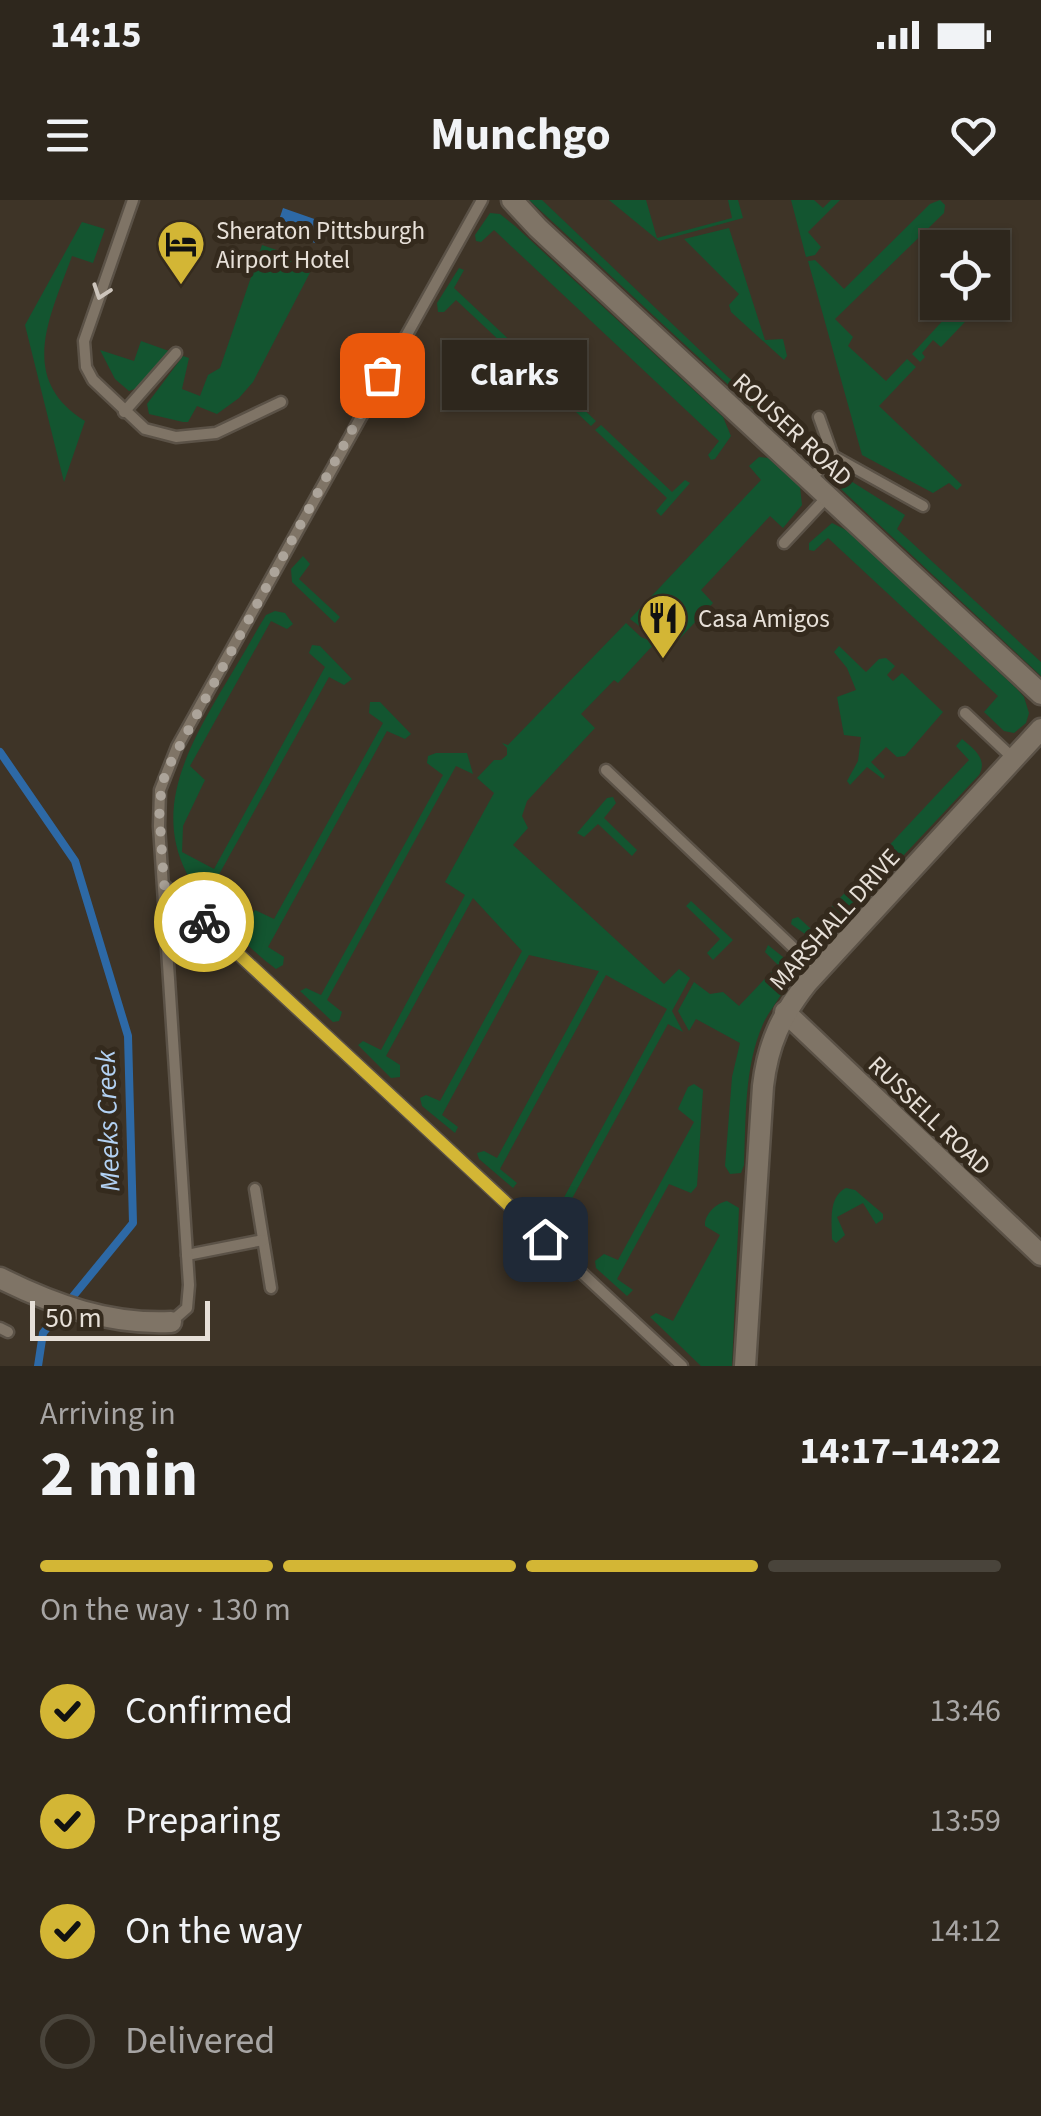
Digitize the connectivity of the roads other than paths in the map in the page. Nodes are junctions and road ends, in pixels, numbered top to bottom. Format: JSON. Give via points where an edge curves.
{"nodes":[{"id":1,"x":132,"y":200,"type":"edge"},
{"id":2,"x":482,"y":200,"type":"edge"},
{"id":3,"x":512,"y":200,"type":"edge"},
{"id":4,"x":176,"y":353,"type":"dead end"},
{"id":5,"x":281,"y":402,"type":"dead end"},
{"id":6,"x":126,"y":414,"type":"junction"},
{"id":7,"x":818,"y":418,"type":"dead end"},
{"id":8,"x":833,"y":456,"type":"junction"},
{"id":9,"x":810,"y":479,"type":"junction"},
{"id":10,"x":828,"y":496,"type":"junction"},
{"id":11,"x":923,"y":506,"type":"dead end"},
{"id":12,"x":784,"y":543,"type":"dead end"},
{"id":13,"x":1041,"y":694,"type":"edge"},
{"id":14,"x":964,"y":713,"type":"dead end"},
{"id":15,"x":1041,"y":729,"type":"edge"},
{"id":16,"x":1014,"y":759,"type":"junction"},
{"id":17,"x":606,"y":770,"type":"dead end"},
{"id":18,"x":164,"y":885,"type":"junction"},
{"id":19,"x":818,"y":970,"type":"junction"},
{"id":20,"x":785,"y":1012,"type":"junction"},
{"id":21,"x":255,"y":1188,"type":"dead end"},
{"id":22,"x":263,"y":1240,"type":"junction"},
{"id":23,"x":187,"y":1255,"type":"junction"},
{"id":24,"x":1041,"y":1255,"type":"edge"},
{"id":25,"x":0,"y":1278,"type":"edge"},
{"id":26,"x":271,"y":1288,"type":"dead end"},
{"id":27,"x":170,"y":1322,"type":"joint"},
{"id":28,"x":682,"y":1366,"type":"edge"},
{"id":29,"x":745,"y":1366,"type":"edge"}],
"edges":[{"from":1,"to":6,"type":"lane","one_way":true,"via":[[82,354],[94,380]]},
{"from":2,"to":18,"type":"lane","via":[[170,760],[159,806]]},
{"from":3,"to":9,"type":"street","name":"ROUSER ROAD"},
{"from":4,"to":6,"type":"lane"},
{"from":5,"to":6,"type":"lane","via":[[197,436],[160,434]]},
{"from":7,"to":8,"type":"lane"},
{"from":8,"to":9,"type":"lane"},
{"from":8,"to":11,"type":"lane"},
{"from":9,"to":10,"type":"street","name":"ROUSER ROAD"},
{"from":10,"to":12,"type":"lane"},
{"from":10,"to":13,"type":"street","name":"ROUSER ROAD"},
{"from":14,"to":16,"type":"lane"},
{"from":15,"to":16,"type":"street","name":"MARSHALL DRIVE"},
{"from":16,"to":19,"type":"street","name":"MARSHALL DRIVE"},
{"from":17,"to":19,"type":"lane"},
{"from":18,"to":23,"type":"lane"},
{"from":18,"to":28,"type":"lane"},
{"from":19,"to":20,"type":"street","name":"MARSHALL DRIVE"},
{"from":20,"to":24,"type":"street","name":"RUSSELL ROAD"},
{"from":20,"to":29,"type":"street","name":"MARSHALL DRIVE","via":[[769,1048],[763,1086]]},
{"from":21,"to":22,"type":"lane"},
{"from":22,"to":23,"type":"lane"},
{"from":22,"to":26,"type":"lane"},
{"from":23,"to":27,"type":"lane","via":[[187,1308]]},
{"from":25,"to":27,"type":"street","via":[[112,1320]]}]}
